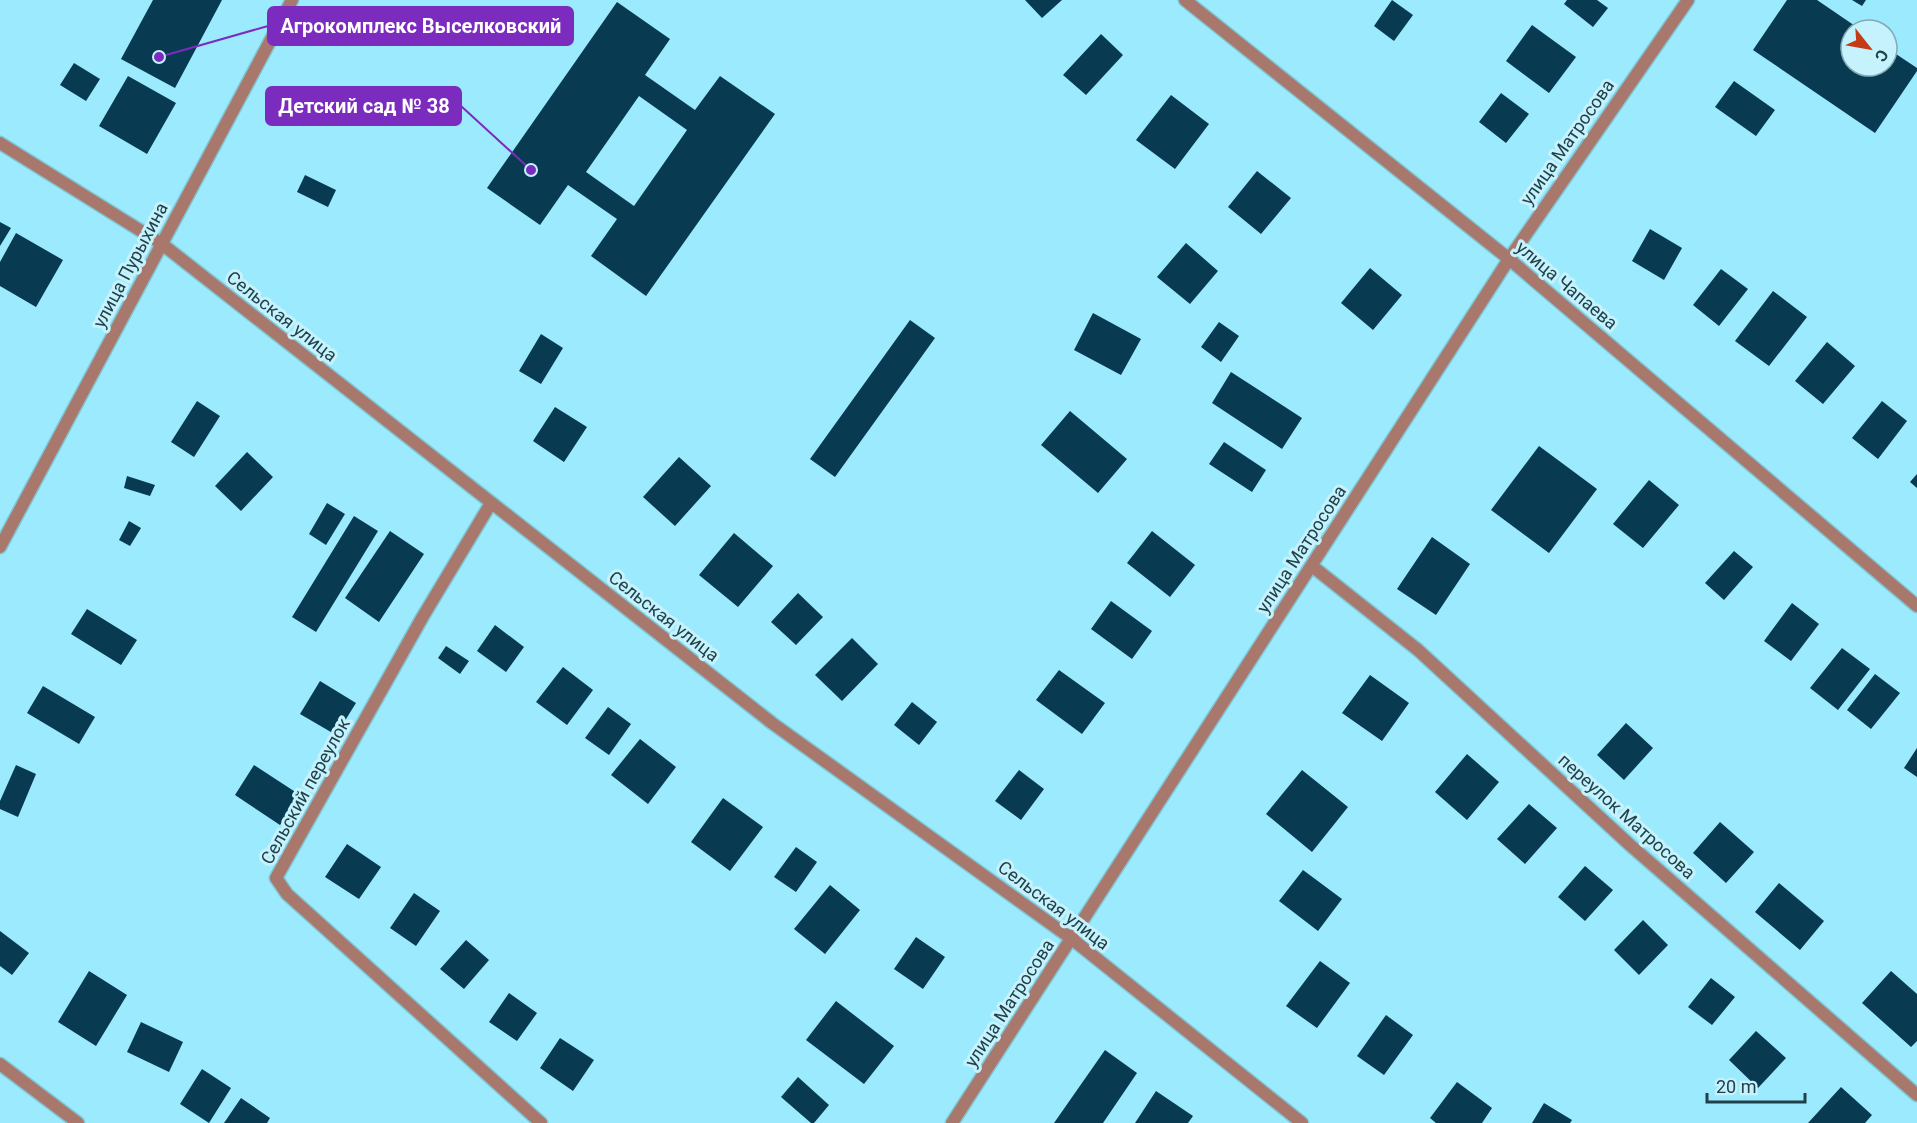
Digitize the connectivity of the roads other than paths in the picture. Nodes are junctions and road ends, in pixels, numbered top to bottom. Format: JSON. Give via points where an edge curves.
{"nodes":[{"id":1,"x":292,"y":0,"type":"edge"},
{"id":2,"x":1185,"y":0,"type":"edge"},
{"id":3,"x":1688,"y":0,"type":"edge"},
{"id":4,"x":0,"y":143,"type":"edge"},
{"id":5,"x":162,"y":244,"type":"junction"},
{"id":6,"x":1509,"y":259,"type":"junction"},
{"id":7,"x":491,"y":503,"type":"junction"},
{"id":8,"x":0,"y":547,"type":"edge"},
{"id":9,"x":1312,"y":566,"type":"junction"},
{"id":10,"x":1917,"y":606,"type":"edge"},
{"id":11,"x":1072,"y":939,"type":"junction"},
{"id":12,"x":0,"y":1064,"type":"edge"},
{"id":13,"x":1917,"y":1095,"type":"edge"},
{"id":14,"x":78,"y":1123,"type":"edge"},
{"id":15,"x":541,"y":1123,"type":"edge"},
{"id":16,"x":952,"y":1123,"type":"edge"},
{"id":17,"x":1302,"y":1123,"type":"edge"}],
"edges":[{"from":1,"to":5,"type":"street","name":"улица Пурыхина"},
{"from":2,"to":6,"type":"street","name":"улица Чапаева"},
{"from":3,"to":6,"type":"street","name":"улица Матросова"},
{"from":4,"to":5,"type":"street","name":"Сельская улица"},
{"from":5,"to":7,"type":"street","name":"Сельская улица"},
{"from":5,"to":8,"type":"street","name":"улица Пурыхина"},
{"from":6,"to":9,"type":"street","name":"улица Матросова"},
{"from":6,"to":10,"type":"street","name":"улица Чапаева"},
{"from":7,"to":11,"type":"street","name":"Сельская улица","via":[[772,723]]},
{"from":7,"to":15,"type":"street","name":"Сельский переулок","via":[[276,878],[287,894]]},
{"from":9,"to":11,"type":"street","name":"улица Матросова"},
{"from":9,"to":13,"type":"street","name":"переулок Матросова","via":[[1418,650],[1630,845]]},
{"from":11,"to":16,"type":"street","name":"улица Матросова"},
{"from":11,"to":17,"type":"street","name":"Сельская улица"},
{"from":12,"to":14,"type":"street"}]}
